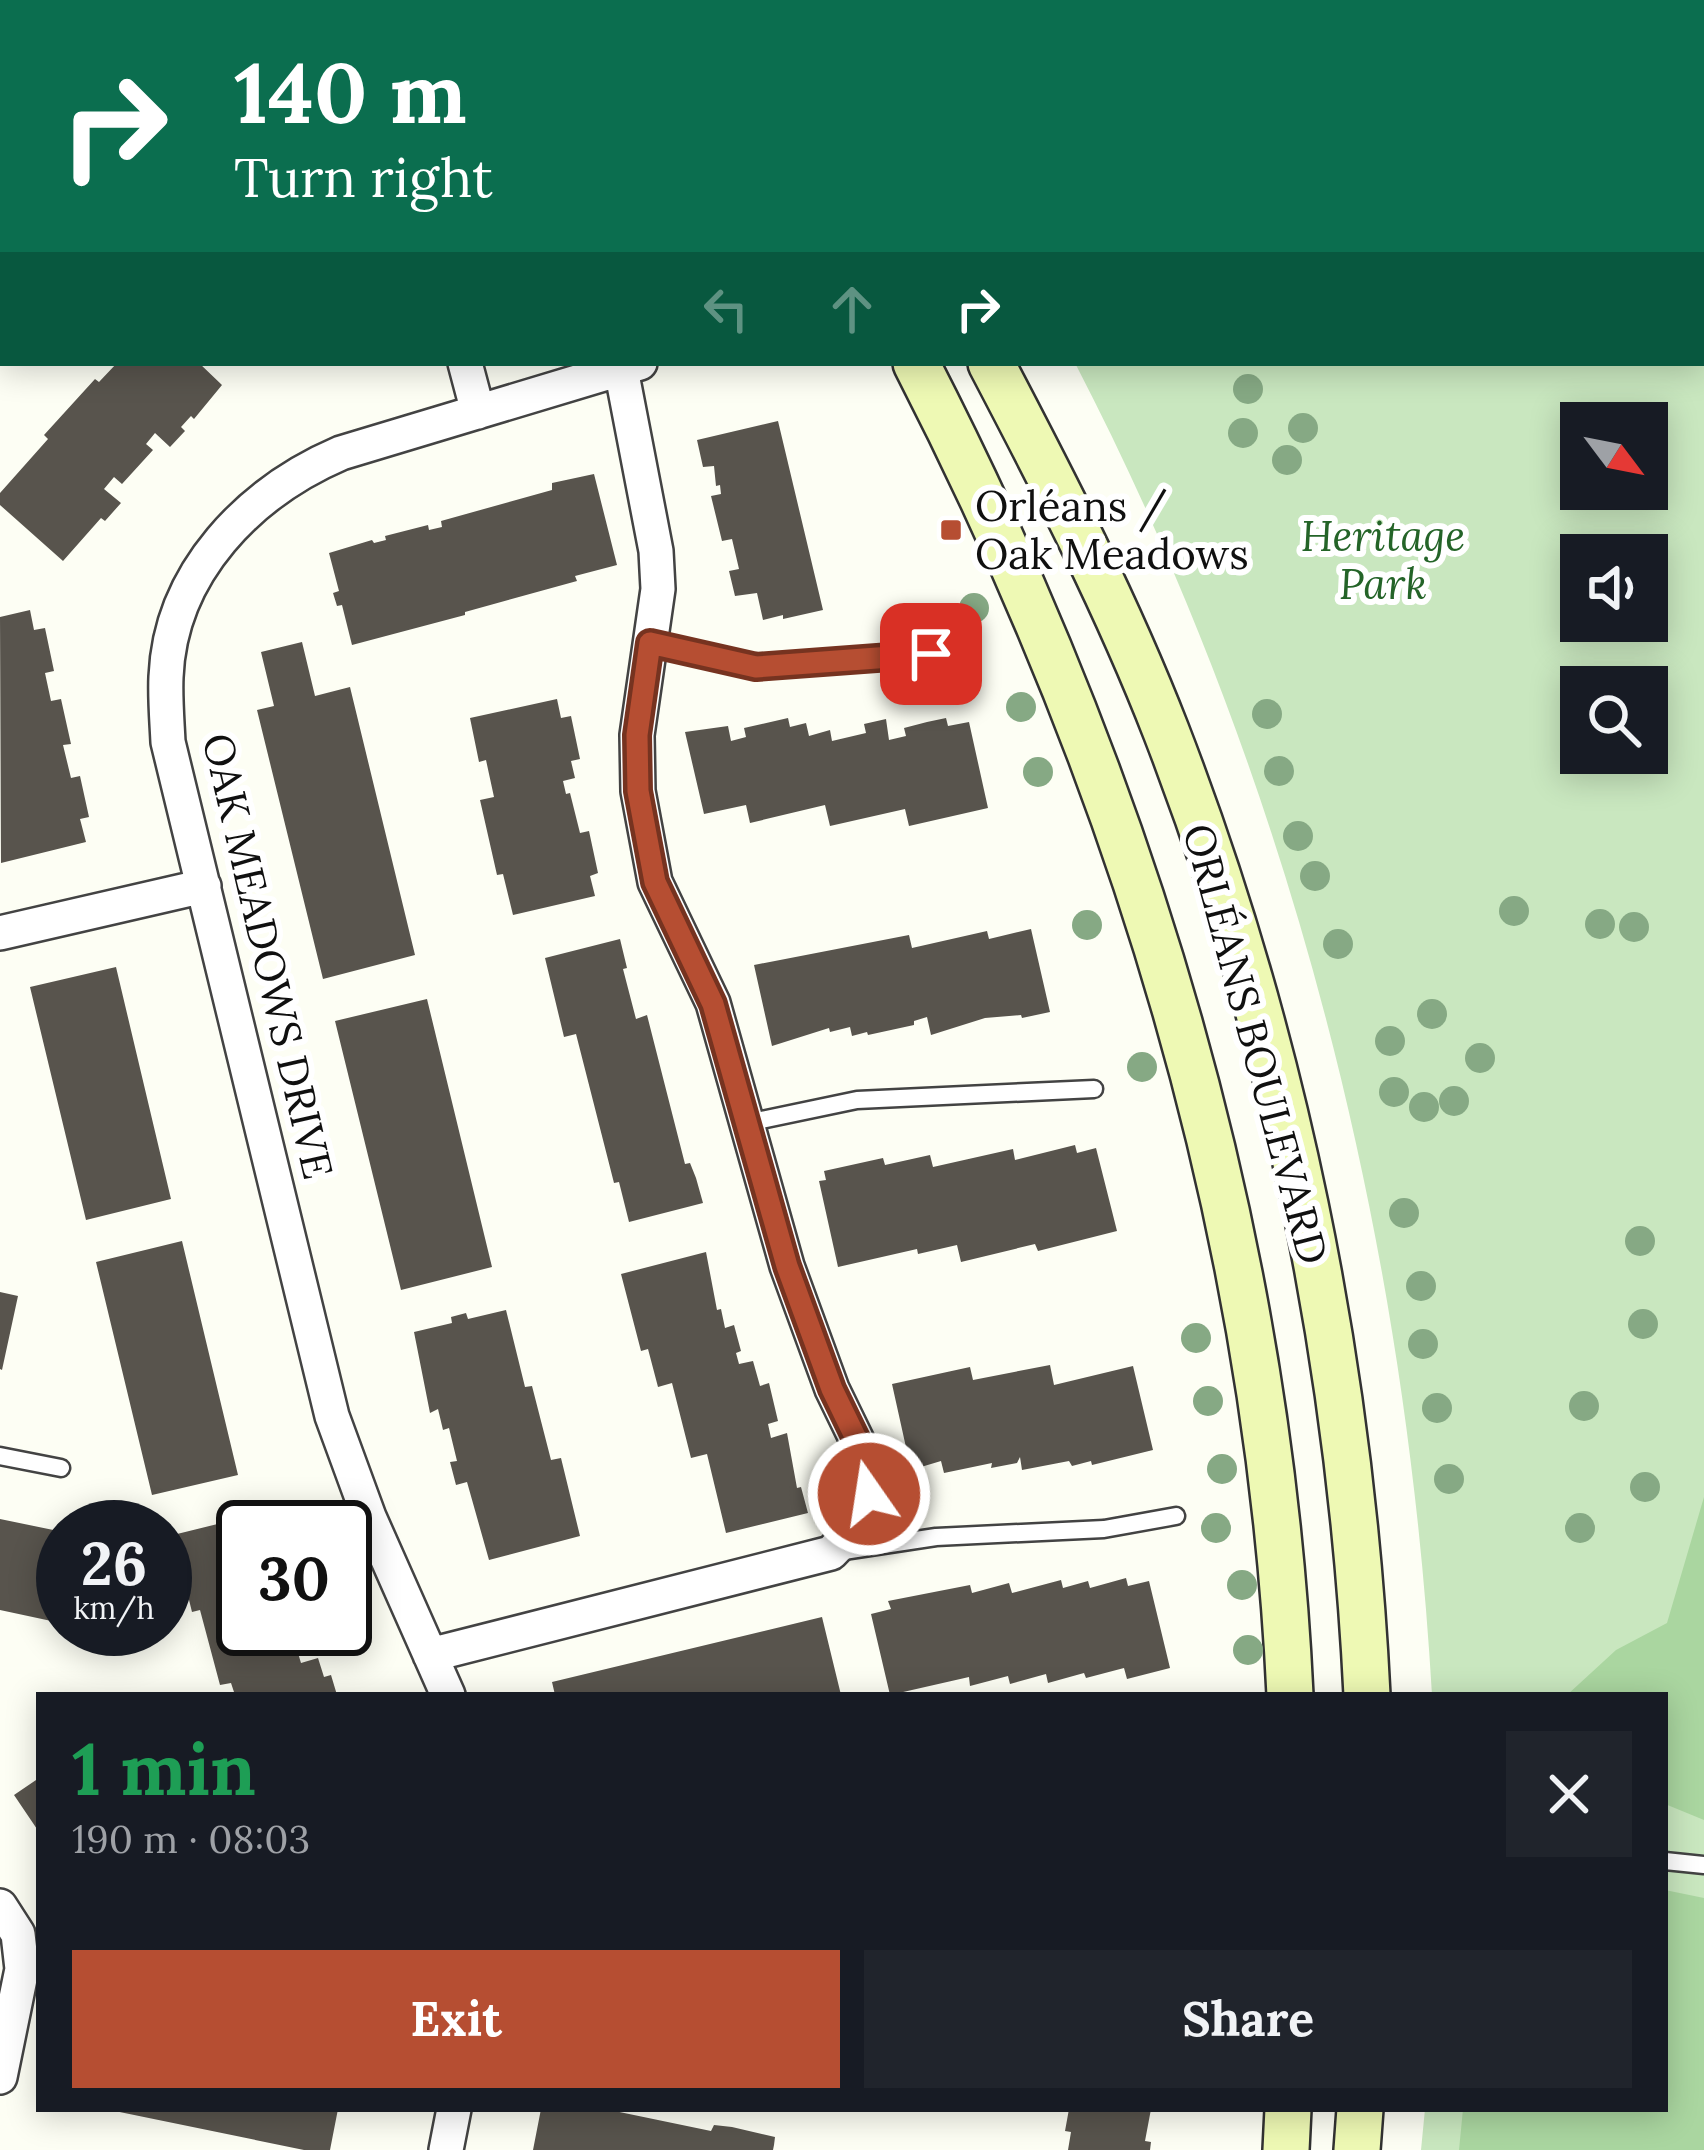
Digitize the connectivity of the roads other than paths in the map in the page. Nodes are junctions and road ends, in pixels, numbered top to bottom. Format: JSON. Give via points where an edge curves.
{"nodes":[{"id":1,"x":466,"y":366,"type":"edge"},
{"id":2,"x":630,"y":366,"type":"edge"},
{"id":3,"x":917,"y":366,"type":"edge"},
{"id":4,"x":993,"y":366,"type":"edge"},
{"id":5,"x":478,"y":412,"type":"junction"},
{"id":6,"x":650,"y":643,"type":"junction"},
{"id":7,"x":931,"y":654,"type":"dead end"},
{"id":8,"x":204,"y":886,"type":"junction"},
{"id":9,"x":0,"y":933,"type":"edge"},
{"id":10,"x":1094,"y":1089,"type":"dead end"},
{"id":11,"x":747,"y":1123,"type":"junction"},
{"id":12,"x":0,"y":1456,"type":"edge"},
{"id":13,"x":61,"y":1468,"type":"dead end"},
{"id":14,"x":1176,"y":1516,"type":"dead end"},
{"id":15,"x":831,"y":1552,"type":"junction"},
{"id":16,"x":430,"y":1655,"type":"junction"},
{"id":17,"x":447,"y":1692,"type":"edge"},
{"id":18,"x":1290,"y":1692,"type":"edge"},
{"id":19,"x":1367,"y":1692,"type":"edge"},
{"id":20,"x":1668,"y":1861,"type":"edge"},
{"id":21,"x":1704,"y":1864,"type":"edge"},
{"id":22,"x":0,"y":1906,"type":"edge"},
{"id":23,"x":0,"y":2077,"type":"edge"},
{"id":24,"x":453,"y":2112,"type":"edge"},
{"id":25,"x":1288,"y":2112,"type":"edge"},
{"id":26,"x":1360,"y":2112,"type":"edge"},
{"id":27,"x":446,"y":2150,"type":"edge"},
{"id":28,"x":1286,"y":2150,"type":"edge"},
{"id":29,"x":1357,"y":2150,"type":"edge"}],
"edges":[{"from":1,"to":5,"type":"street"},
{"from":2,"to":5,"type":"street","name":"OAK MEADOWS DRIVE"},
{"from":2,"to":6,"type":"street","via":[[656,550]]},
{"from":3,"to":18,"type":"main road","name":"ORLÉANS BOULEVARD","via":[[1062,674],[1174,996],[1250,1329]]},
{"from":4,"to":19,"type":"main road","name":"ORLÉANS BOULEVARD","via":[[1115,608],[1167,732],[1242,955],[1293,1150],[1328,1330]]},
{"from":5,"to":8,"type":"street","name":"OAK MEADOWS DRIVE","via":[[300,470],[243,512],[212,550],[187,594],[166,674],[168,742]]},
{"from":6,"to":7,"type":"lane","via":[[756,667]]},
{"from":6,"to":11,"type":"street","via":[[638,791],[655,882],[713,1004]]},
{"from":8,"to":9,"type":"street"},
{"from":8,"to":16,"type":"street","name":"OAK MEADOWS DRIVE","via":[[332,1416]]},
{"from":10,"to":11,"type":"lane","via":[[857,1100]]},
{"from":11,"to":15,"type":"street","via":[[787,1266],[867,1461],[869,1494],[858,1525]]},
{"from":12,"to":13,"type":"lane"},
{"from":14,"to":15,"type":"lane"},
{"from":15,"to":16,"type":"street"},
{"from":16,"to":17,"type":"street","name":"OAK MEADOWS DRIVE"},
{"from":20,"to":21,"type":"lane"},
{"from":22,"to":23,"type":"street","via":[[18,1934],[22,1969]]},
{"from":24,"to":27,"type":"street"},
{"from":25,"to":28,"type":"main road"},
{"from":26,"to":29,"type":"main road"}]}
